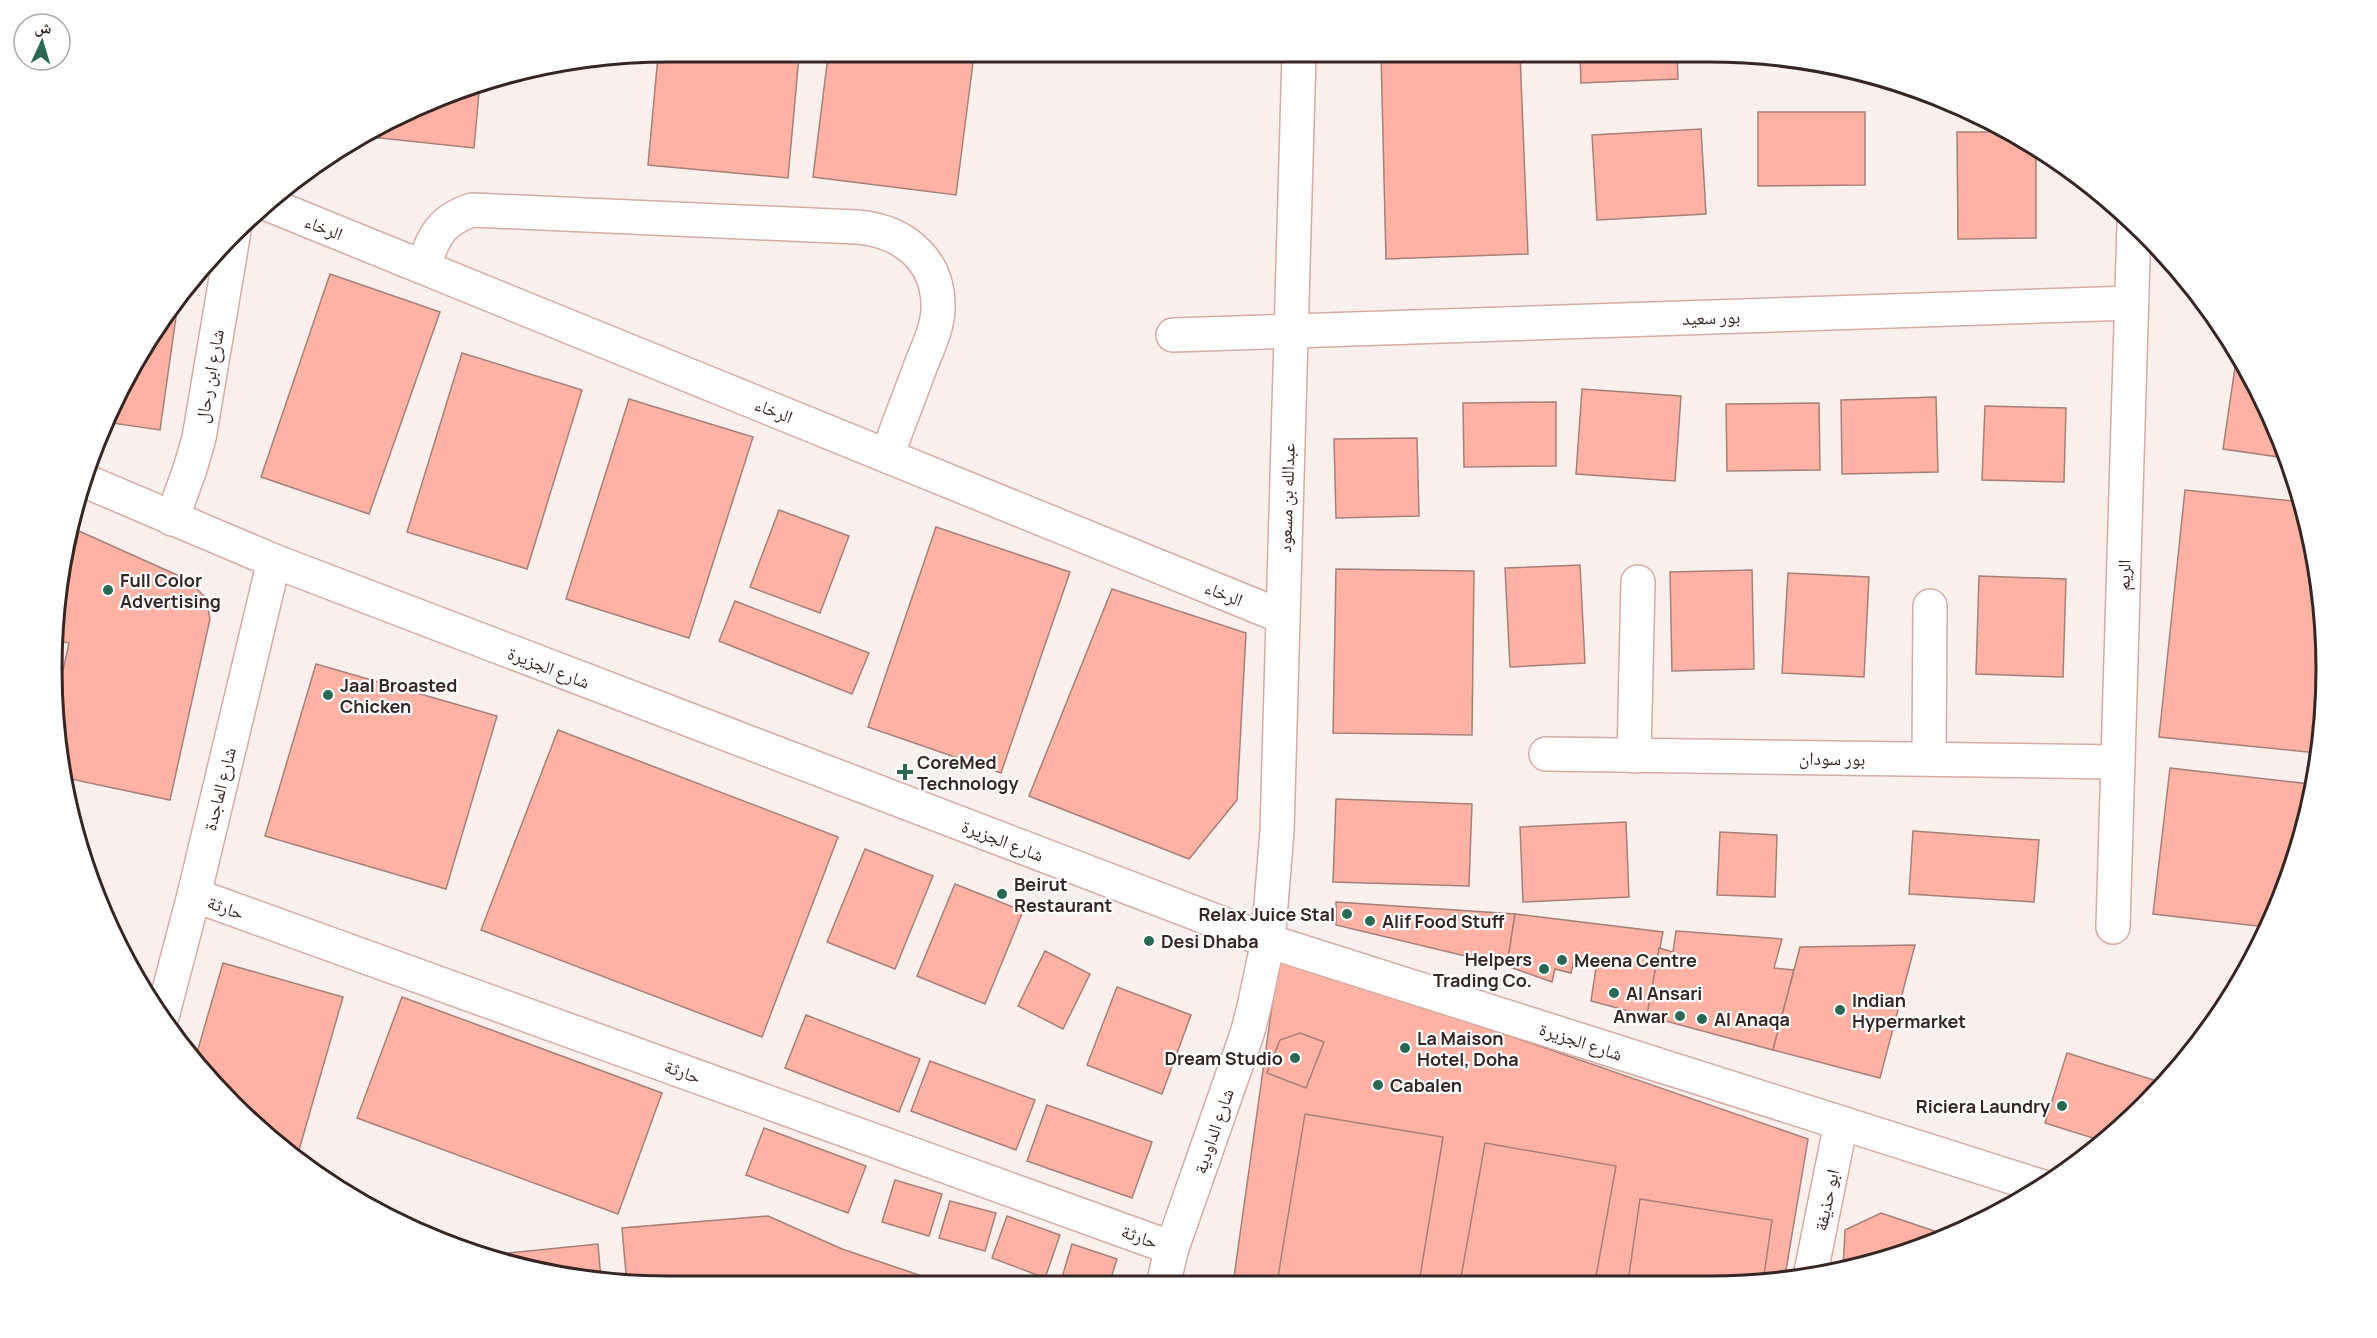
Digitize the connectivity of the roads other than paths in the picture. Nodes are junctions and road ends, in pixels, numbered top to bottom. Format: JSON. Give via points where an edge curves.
{"nodes":[{"id":1,"x":1299,"y":61,"type":"edge"},
{"id":2,"x":274,"y":207,"type":"edge"},
{"id":3,"x":2134,"y":235,"type":"edge"},
{"id":4,"x":231,"y":247,"type":"edge"},
{"id":5,"x":423,"y":267,"type":"junction"},
{"id":6,"x":2131,"y":303,"type":"junction"},
{"id":7,"x":1291,"y":331,"type":"junction"},
{"id":8,"x":1173,"y":334,"type":"dead end"},
{"id":9,"x":886,"y":456,"type":"junction"},
{"id":10,"x":91,"y":484,"type":"edge"},
{"id":11,"x":172,"y":519,"type":"junction"},
{"id":12,"x":274,"y":561,"type":"junction"},
{"id":13,"x":1638,"y":582,"type":"dead end"},
{"id":14,"x":1930,"y":606,"type":"dead end"},
{"id":15,"x":1283,"y":617,"type":"junction"},
{"id":16,"x":1546,"y":754,"type":"dead end"},
{"id":17,"x":1634,"y":756,"type":"junction"},
{"id":18,"x":1929,"y":759,"type":"junction"},
{"id":19,"x":2118,"y":762,"type":"junction"},
{"id":20,"x":194,"y":895,"type":"junction"},
{"id":21,"x":2113,"y":927,"type":"dead end"},
{"id":22,"x":1268,"y":942,"type":"junction"},
{"id":23,"x":164,"y":1008,"type":"edge"},
{"id":24,"x":1841,"y":1123,"type":"junction"},
{"id":25,"x":2031,"y":1183,"type":"edge"},
{"id":26,"x":1172,"y":1248,"type":"junction"},
{"id":27,"x":1812,"y":1267,"type":"edge"},
{"id":28,"x":1165,"y":1276,"type":"edge"}],
"edges":[{"from":1,"to":7,"type":"street","name":"عبدالله بن مسعود"},
{"from":2,"to":5,"type":"street","name":"الرخاء"},
{"from":3,"to":6,"type":"street","name":"الريم"},
{"from":4,"to":11,"type":"street","name":"شارع ابن رحال","via":[[199,438]]},
{"from":5,"to":9,"type":"street","name":"الرخاء"},
{"from":5,"to":9,"type":"street","via":[[440,228],[472,210],[856,226],[892,234],[922,256],[937,290],[938,309],[929,344]]},
{"from":6,"to":7,"type":"street","name":"بور سعيد"},
{"from":6,"to":19,"type":"street","name":"الريم"},
{"from":7,"to":8,"type":"street","name":"بور سعيد"},
{"from":7,"to":15,"type":"street","name":"عبدالله بن مسعود"},
{"from":9,"to":15,"type":"street","name":"الرخاء"},
{"from":10,"to":11,"type":"street","name":"شارع الجزيرة"},
{"from":11,"to":12,"type":"street","name":"شارع الجزيرة"},
{"from":12,"to":20,"type":"street","name":"شارع الماجدة"},
{"from":12,"to":22,"type":"street","name":"شارع الجزيرة"},
{"from":13,"to":17,"type":"street"},
{"from":14,"to":18,"type":"street"},
{"from":15,"to":22,"type":"street","name":"عبدالله بن مسعود","via":[[1277,831]]},
{"from":16,"to":17,"type":"street","name":"بور سودان"},
{"from":17,"to":18,"type":"street","name":"بور سودان"},
{"from":18,"to":19,"type":"street","name":"بور سودان"},
{"from":19,"to":21,"type":"street","name":"الريم"},
{"from":20,"to":23,"type":"street","name":"شارع الماجدة"},
{"from":20,"to":26,"type":"street","name":"حارثة"},
{"from":22,"to":24,"type":"street","name":"شارع الجزيرة"},
{"from":22,"to":26,"type":"street","name":"شارع الداودية","via":[[1247,1034]]},
{"from":24,"to":25,"type":"street","name":"شارع الجزيرة"},
{"from":24,"to":27,"type":"street","name":"ابو حذيفة"},
{"from":26,"to":28,"type":"street","name":"شارع الداودية"}]}
